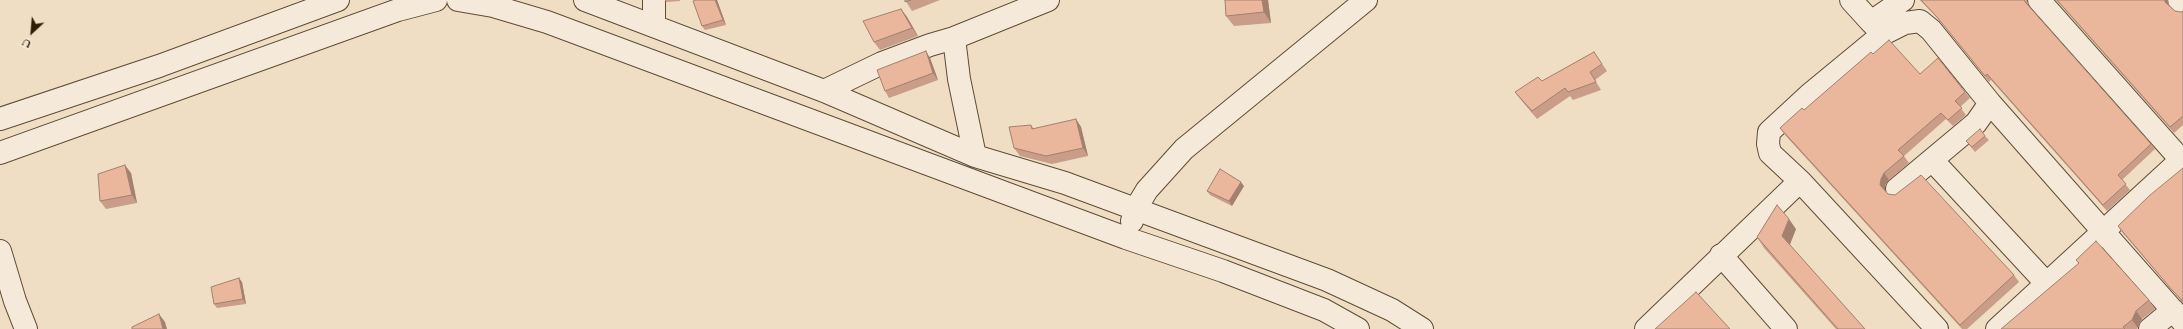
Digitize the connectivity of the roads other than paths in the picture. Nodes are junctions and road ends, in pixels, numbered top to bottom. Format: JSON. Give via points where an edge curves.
{"nodes":[{"id":1,"x":338,"y":0,"type":"edge"},
{"id":2,"x":436,"y":0,"type":"edge"},
{"id":3,"x":458,"y":0,"type":"edge"},
{"id":4,"x":585,"y":0,"type":"edge"},
{"id":5,"x":654,"y":0,"type":"edge"},
{"id":6,"x":1048,"y":0,"type":"edge"},
{"id":7,"x":1366,"y":0,"type":"edge"},
{"id":8,"x":1851,"y":0,"type":"edge"},
{"id":9,"x":1903,"y":0,"type":"edge"},
{"id":10,"x":2039,"y":0,"type":"edge"},
{"id":11,"x":2179,"y":0,"type":"edge"},
{"id":12,"x":2183,"y":5,"type":"edge"},
{"id":13,"x":654,"y":26,"type":"junction"},
{"id":14,"x":1877,"y":28,"type":"junction"},
{"id":15,"x":954,"y":38,"type":"junction"},
{"id":16,"x":164,"y":80,"type":"junction"},
{"id":17,"x":824,"y":91,"type":"junction"},
{"id":18,"x":1990,"y":103,"type":"junction"},
{"id":19,"x":0,"y":119,"type":"edge"},
{"id":20,"x":47,"y":120,"type":"junction"},
{"id":21,"x":0,"y":153,"type":"edge"},
{"id":22,"x":975,"y":156,"type":"junction"},
{"id":23,"x":1932,"y":160,"type":"junction"},
{"id":24,"x":2182,"y":160,"type":"edge"},
{"id":25,"x":1800,"y":181,"type":"junction"},
{"id":26,"x":1897,"y":189,"type":"dead end"},
{"id":27,"x":1135,"y":210,"type":"junction"},
{"id":28,"x":2104,"y":232,"type":"junction"},
{"id":29,"x":1127,"y":236,"type":"junction"},
{"id":30,"x":0,"y":251,"type":"edge"},
{"id":31,"x":1721,"y":255,"type":"junction"},
{"id":32,"x":2047,"y":284,"type":"junction"},
{"id":33,"x":2178,"y":316,"type":"edge"},
{"id":34,"x":26,"y":329,"type":"edge"},
{"id":35,"x":1358,"y":329,"type":"edge"},
{"id":36,"x":1422,"y":329,"type":"edge"},
{"id":37,"x":1646,"y":329,"type":"edge"},
{"id":38,"x":1786,"y":329,"type":"edge"},
{"id":39,"x":1937,"y":329,"type":"edge"},
{"id":40,"x":1997,"y":329,"type":"edge"},
{"id":41,"x":2150,"y":329,"type":"edge"}],
"edges":[{"from":1,"to":16,"type":"street"},
{"from":2,"to":16,"type":"street"},
{"from":3,"to":29,"type":"street","via":[[493,6],[547,22]]},
{"from":4,"to":13,"type":"street"},
{"from":5,"to":13,"type":"street"},
{"from":6,"to":15,"type":"street"},
{"from":7,"to":27,"type":"street","via":[[1184,150],[1147,190]]},
{"from":8,"to":14,"type":"street"},
{"from":9,"to":14,"type":"street"},
{"from":10,"to":24,"type":"street"},
{"from":11,"to":12,"type":"street"},
{"from":13,"to":17,"type":"street"},
{"from":14,"to":18,"type":"street","via":[[1920,21],[1931,30]]},
{"from":14,"to":25,"type":"street","via":[[1770,132],[1770,152]]},
{"from":15,"to":17,"type":"street","via":[[882,62]]},
{"from":15,"to":22,"type":"street","via":[[959,79]]},
{"from":16,"to":20,"type":"street"},
{"from":16,"to":20,"type":"street"},
{"from":17,"to":22,"type":"street"},
{"from":18,"to":23,"type":"street","via":[[1976,123]]},
{"from":18,"to":28,"type":"street"},
{"from":19,"to":20,"type":"street"},
{"from":20,"to":21,"type":"street"},
{"from":22,"to":27,"type":"street","via":[[1065,183]]},
{"from":23,"to":26,"type":"street"},
{"from":23,"to":32,"type":"street"},
{"from":24,"to":28,"type":"street"},
{"from":25,"to":31,"type":"street"},
{"from":25,"to":39,"type":"street"},
{"from":27,"to":29,"type":"street"},
{"from":27,"to":36,"type":"street","via":[[1327,280],[1392,310]]},
{"from":28,"to":32,"type":"street"},
{"from":28,"to":33,"type":"street"},
{"from":29,"to":35,"type":"street","via":[[1324,310]]},
{"from":30,"to":34,"type":"street","via":[[14,301]]},
{"from":31,"to":37,"type":"street"},
{"from":31,"to":38,"type":"street"},
{"from":32,"to":40,"type":"street"},
{"from":33,"to":41,"type":"street"}]}
